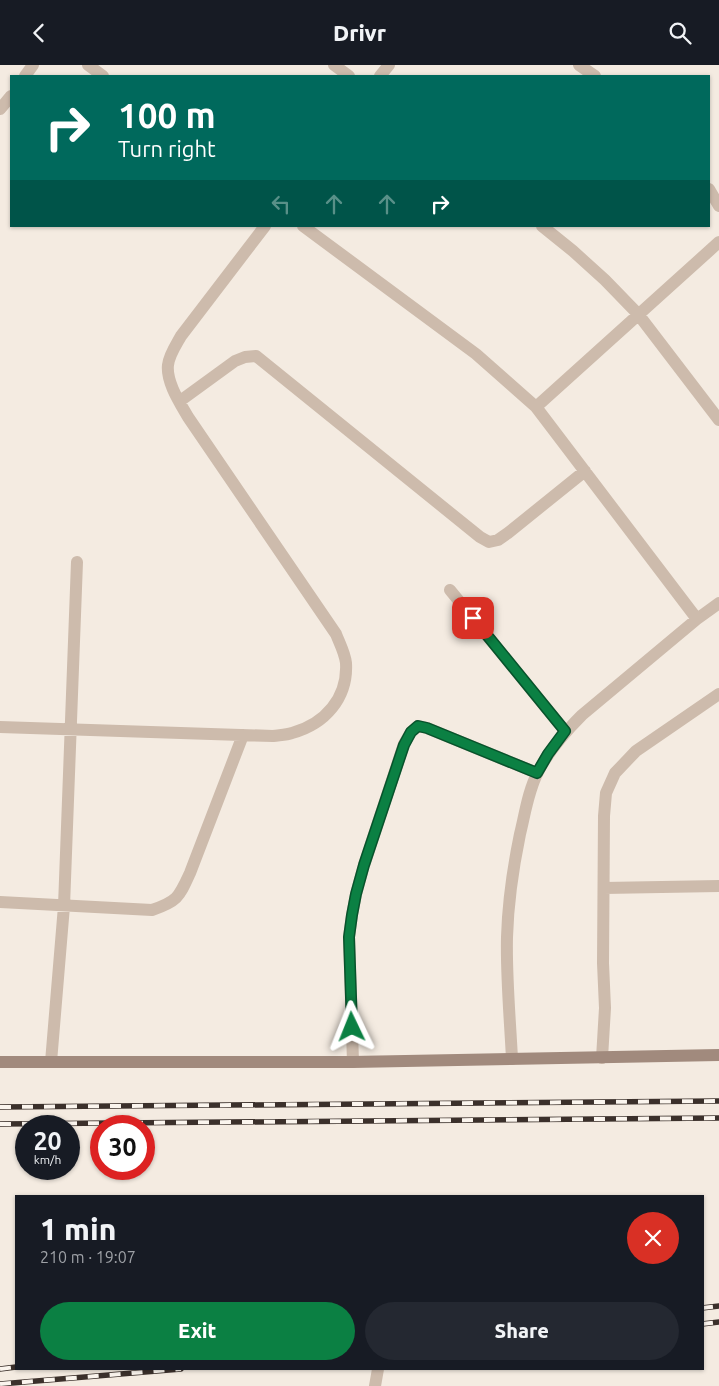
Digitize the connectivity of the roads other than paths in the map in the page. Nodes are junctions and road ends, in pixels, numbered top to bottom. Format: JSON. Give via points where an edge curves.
{"nodes":[{"id":1,"x":88,"y":65,"type":"edge"},
{"id":2,"x":334,"y":65,"type":"edge"},
{"id":3,"x":389,"y":65,"type":"edge"},
{"id":4,"x":579,"y":65,"type":"edge"},
{"id":5,"x":102,"y":75,"type":"edge"},
{"id":6,"x":348,"y":75,"type":"edge"},
{"id":7,"x":381,"y":75,"type":"edge"},
{"id":8,"x":594,"y":75,"type":"edge"},
{"id":9,"x":10,"y":97,"type":"edge"},
{"id":10,"x":0,"y":109,"type":"edge"},
{"id":11,"x":710,"y":191,"type":"edge"},
{"id":12,"x":719,"y":206,"type":"edge"},
{"id":13,"x":264,"y":227,"type":"edge"},
{"id":14,"x":304,"y":227,"type":"edge"},
{"id":15,"x":543,"y":227,"type":"edge"},
{"id":16,"x":719,"y":242,"type":"edge"},
{"id":17,"x":638,"y":314,"type":"junction"},
{"id":18,"x":180,"y":401,"type":"junction"},
{"id":19,"x":536,"y":407,"type":"junction"},
{"id":20,"x":719,"y":420,"type":"edge"},
{"id":21,"x":585,"y":471,"type":"junction"},
{"id":22,"x":77,"y":562,"type":"dead end"},
{"id":23,"x":450,"y":590,"type":"dead end"},
{"id":24,"x":719,"y":603,"type":"edge"},
{"id":25,"x":697,"y":619,"type":"junction"},
{"id":26,"x":719,"y":694,"type":"edge"},
{"id":27,"x":0,"y":727,"type":"edge"},
{"id":28,"x":70,"y":729,"type":"junction"},
{"id":29,"x":565,"y":731,"type":"junction"},
{"id":30,"x":243,"y":735,"type":"junction"},
{"id":31,"x":537,"y":773,"type":"junction"},
{"id":32,"x":719,"y":885,"type":"edge"},
{"id":33,"x":604,"y":889,"type":"junction"},
{"id":34,"x":0,"y":902,"type":"edge"},
{"id":35,"x":64,"y":906,"type":"junction"},
{"id":36,"x":719,"y":1055,"type":"edge"},
{"id":37,"x":602,"y":1058,"type":"junction"},
{"id":38,"x":512,"y":1059,"type":"junction"},
{"id":39,"x":0,"y":1062,"type":"edge"},
{"id":40,"x":51,"y":1062,"type":"junction"},
{"id":41,"x":353,"y":1062,"type":"junction"},
{"id":42,"x":378,"y":1370,"type":"edge"},
{"id":43,"x":375,"y":1386,"type":"edge"}],
"edges":[{"from":1,"to":5,"type":"street"},
{"from":2,"to":6,"type":"street"},
{"from":3,"to":7,"type":"street"},
{"from":4,"to":8,"type":"street"},
{"from":9,"to":10,"type":"street"},
{"from":11,"to":12,"type":"street"},
{"from":13,"to":18,"type":"street","via":[[173,351],[168,365],[170,383]]},
{"from":14,"to":19,"type":"street","via":[[476,354]]},
{"from":15,"to":17,"type":"street","via":[[599,274]]},
{"from":16,"to":17,"type":"street"},
{"from":17,"to":19,"type":"street"},
{"from":17,"to":20,"type":"street"},
{"from":18,"to":21,"type":"street","via":[[235,361],[256,356],[489,543],[508,533]]},
{"from":18,"to":30,"type":"street","via":[[336,633],[346,661],[341,695],[327,715],[292,734]]},
{"from":19,"to":21,"type":"street"},
{"from":21,"to":25,"type":"street"},
{"from":22,"to":28,"type":"street"},
{"from":23,"to":29,"type":"street"},
{"from":24,"to":25,"type":"street"},
{"from":25,"to":29,"type":"street"},
{"from":26,"to":33,"type":"street","via":[[636,751],[615,773],[606,793]]},
{"from":27,"to":28,"type":"street"},
{"from":28,"to":30,"type":"street"},
{"from":28,"to":35,"type":"street"},
{"from":29,"to":31,"type":"street"},
{"from":30,"to":35,"type":"street","via":[[180,894],[169,904],[152,910]]},
{"from":31,"to":38,"type":"street","via":[[526,805],[509,907],[507,937]]},
{"from":31,"to":41,"type":"street","via":[[427,728],[418,726],[411,732],[364,865],[352,915],[349,937]]},
{"from":32,"to":33,"type":"street"},
{"from":33,"to":37,"type":"street"},
{"from":34,"to":35,"type":"street"},
{"from":35,"to":40,"type":"street"},
{"from":36,"to":37,"type":"main road"},
{"from":37,"to":38,"type":"main road"},
{"from":38,"to":41,"type":"main road"},
{"from":39,"to":40,"type":"main road"},
{"from":40,"to":41,"type":"main road"},
{"from":42,"to":43,"type":"street"}]}
